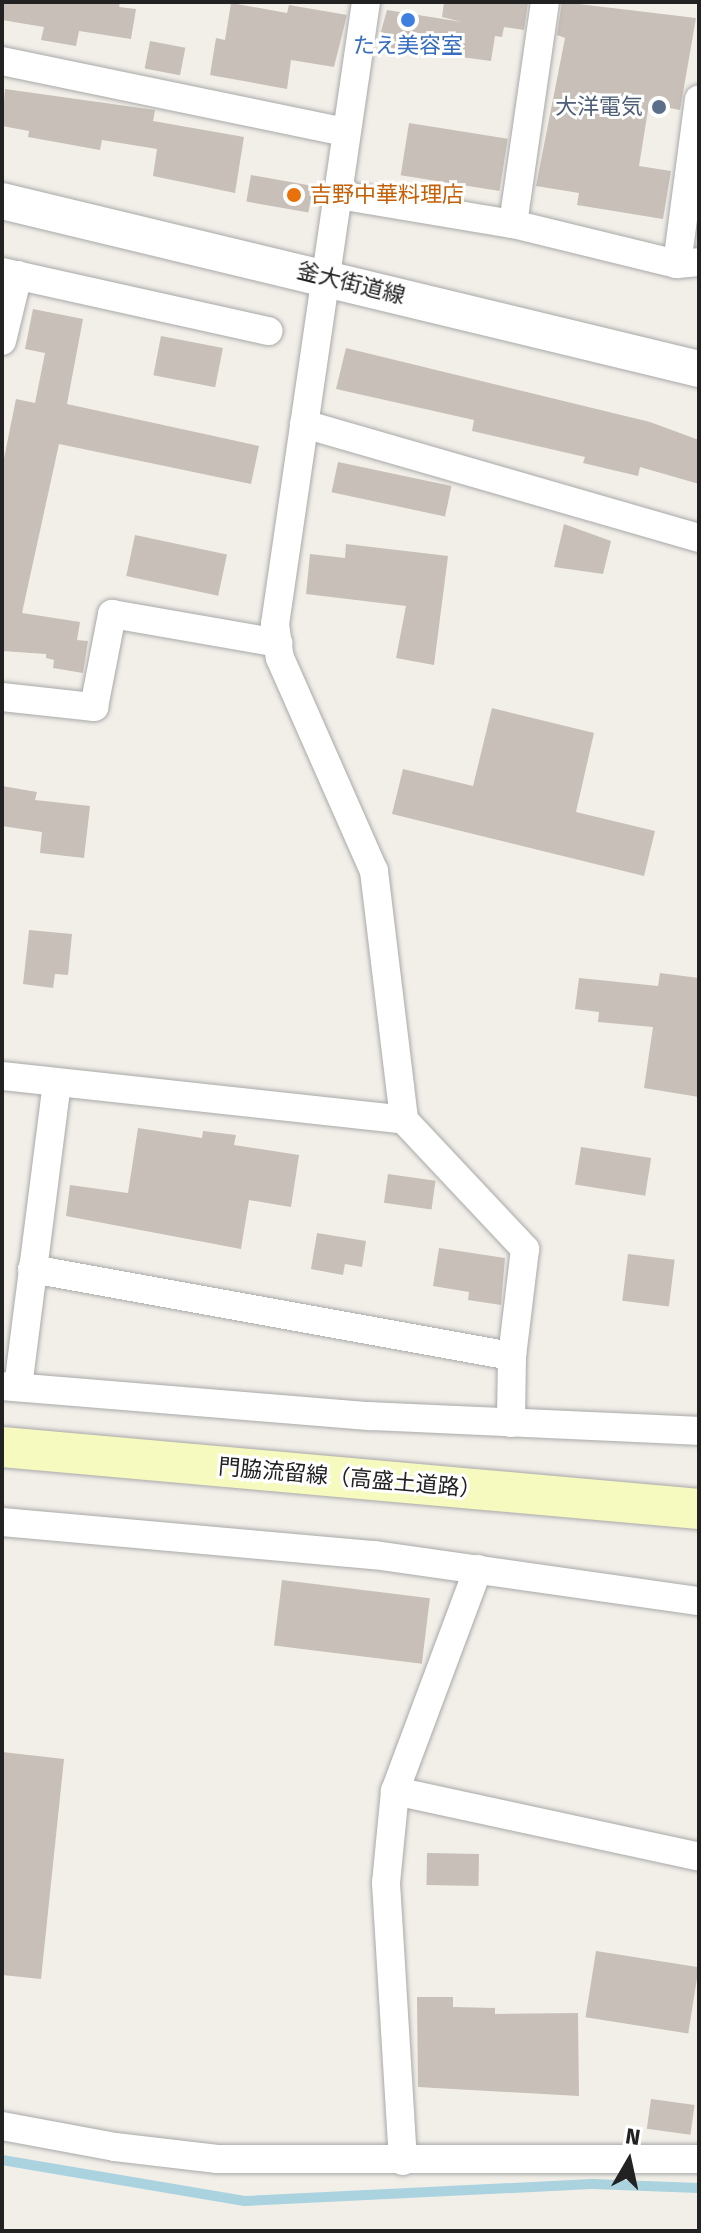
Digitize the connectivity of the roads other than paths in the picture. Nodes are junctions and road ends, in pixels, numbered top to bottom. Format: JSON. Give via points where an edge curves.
{"nodes":[{"id":1,"x":366,"y":2,"type":"edge"},
{"id":2,"x":545,"y":2,"type":"edge"},
{"id":3,"x":2,"y":61,"type":"edge"},
{"id":4,"x":699,"y":99,"type":"edge"},
{"id":5,"x":346,"y":132,"type":"junction"},
{"id":6,"x":339,"y":195,"type":"junction"},
{"id":7,"x":2,"y":201,"type":"edge"},
{"id":8,"x":513,"y":224,"type":"junction"},
{"id":9,"x":688,"y":263,"type":"edge"},
{"id":10,"x":10,"y":274,"type":"edge"},
{"id":11,"x":325,"y":276,"type":"junction"},
{"id":12,"x":269,"y":331,"type":"dead end"},
{"id":13,"x":2,"y":341,"type":"edge"},
{"id":14,"x":699,"y":369,"type":"edge"},
{"id":15,"x":304,"y":424,"type":"junction"},
{"id":16,"x":699,"y":538,"type":"edge"},
{"id":17,"x":278,"y":643,"type":"junction"},
{"id":18,"x":2,"y":697,"type":"edge"},
{"id":19,"x":2,"y":1076,"type":"edge"},
{"id":20,"x":57,"y":1083,"type":"junction"},
{"id":21,"x":404,"y":1120,"type":"junction"},
{"id":22,"x":32,"y":1269,"type":"junction"},
{"id":23,"x":512,"y":1356,"type":"junction"},
{"id":24,"x":10,"y":1386,"type":"edge"},
{"id":25,"x":511,"y":1423,"type":"junction"},
{"id":26,"x":699,"y":1431,"type":"edge"},
{"id":27,"x":2,"y":1447,"type":"edge"},
{"id":28,"x":699,"y":1509,"type":"edge"},
{"id":29,"x":2,"y":1522,"type":"edge"},
{"id":30,"x":478,"y":1569,"type":"junction"},
{"id":31,"x":699,"y":1601,"type":"edge"},
{"id":32,"x":395,"y":1791,"type":"junction"},
{"id":33,"x":699,"y":1857,"type":"edge"},
{"id":34,"x":2,"y":2126,"type":"edge"},
{"id":35,"x":699,"y":2159,"type":"edge"},
{"id":36,"x":403,"y":2161,"type":"junction"}],
"edges":[{"from":1,"to":5,"type":"street"},
{"from":2,"to":8,"type":"street"},
{"from":3,"to":5,"type":"street"},
{"from":4,"to":9,"type":"street"},
{"from":5,"to":6,"type":"street"},
{"from":6,"to":8,"type":"street"},
{"from":6,"to":11,"type":"street"},
{"from":7,"to":11,"type":"street","name":"釜大街道線"},
{"from":8,"to":9,"type":"street"},
{"from":10,"to":12,"type":"street"},
{"from":10,"to":13,"type":"street"},
{"from":11,"to":14,"type":"street","name":"釜大街道線"},
{"from":11,"to":15,"type":"street"},
{"from":15,"to":16,"type":"street"},
{"from":15,"to":17,"type":"street","via":[[275,624]]},
{"from":17,"to":18,"type":"street","via":[[112,614],[94,707]]},
{"from":17,"to":21,"type":"street","via":[[374,871]]},
{"from":19,"to":20,"type":"street"},
{"from":20,"to":21,"type":"street"},
{"from":20,"to":22,"type":"street"},
{"from":21,"to":23,"type":"street","via":[[525,1249]]},
{"from":22,"to":23,"type":"street"},
{"from":22,"to":24,"type":"street"},
{"from":23,"to":25,"type":"street"},
{"from":24,"to":25,"type":"street"},
{"from":25,"to":26,"type":"street"},
{"from":27,"to":28,"type":"main road","name":"門脇流留線（高盛土道路）"},
{"from":29,"to":30,"type":"street"},
{"from":30,"to":31,"type":"street"},
{"from":30,"to":32,"type":"street"},
{"from":32,"to":33,"type":"street"},
{"from":32,"to":36,"type":"street","via":[[386,1883]]},
{"from":34,"to":36,"type":"street","via":[[217,2159]]},
{"from":35,"to":36,"type":"street"}]}
